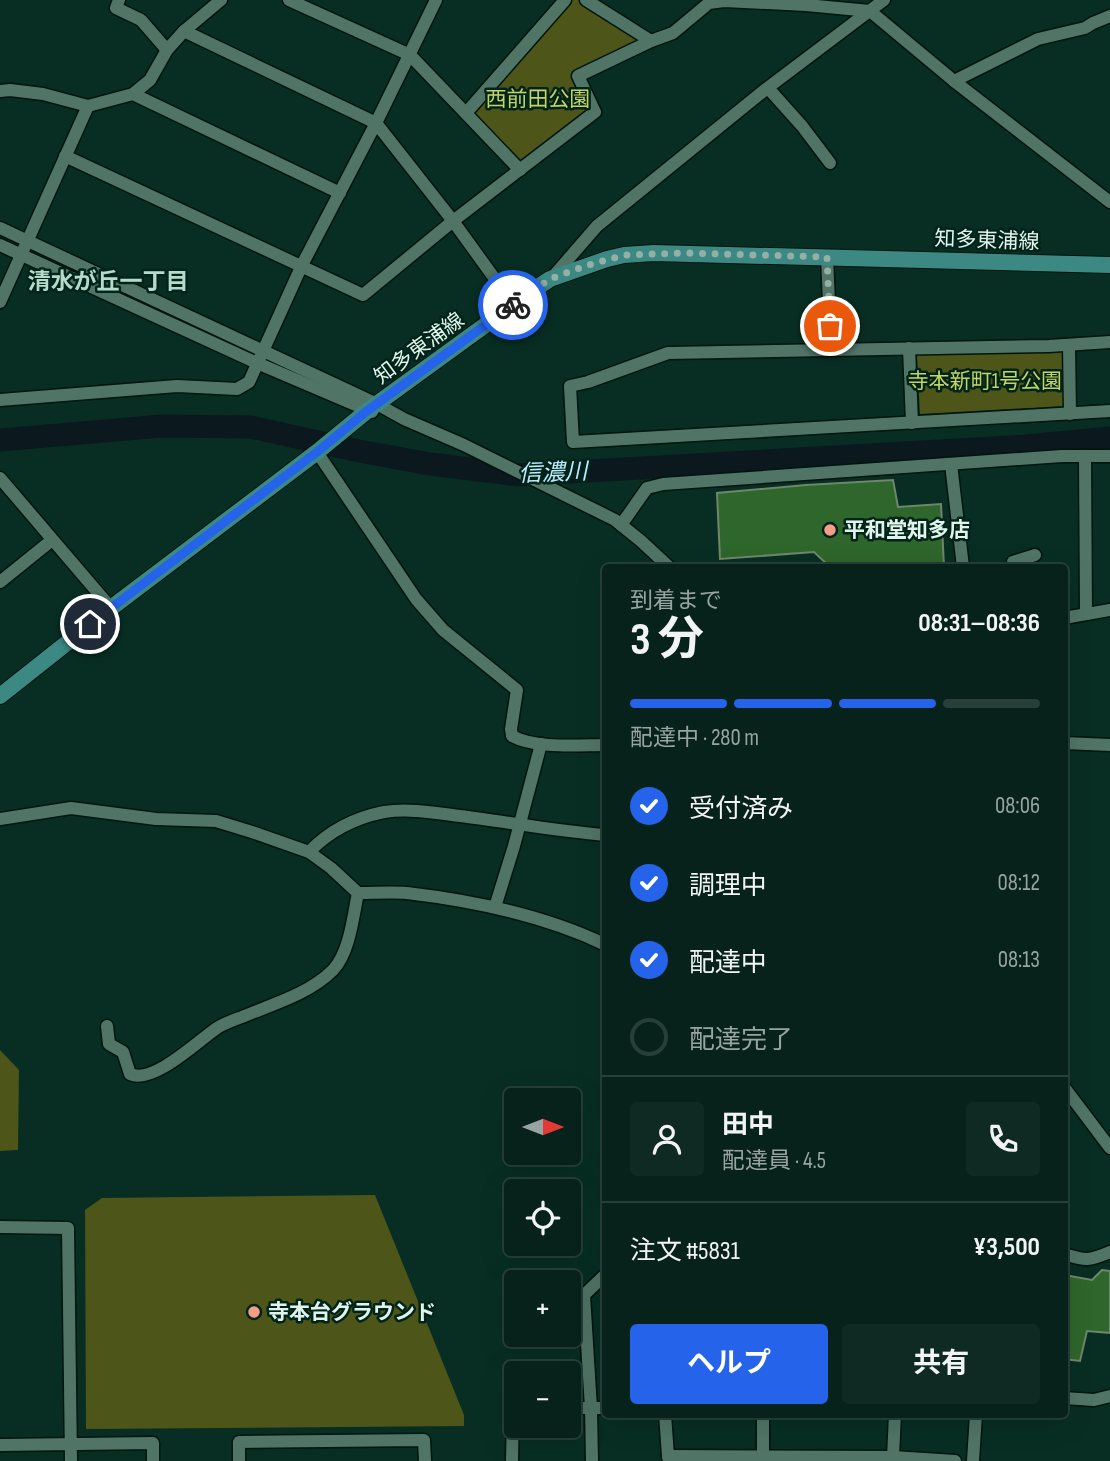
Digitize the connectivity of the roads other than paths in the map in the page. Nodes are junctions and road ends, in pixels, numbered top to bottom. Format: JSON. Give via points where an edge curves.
{"nodes":[{"id":1,"x":119,"y":0,"type":"edge"},
{"id":2,"x":221,"y":0,"type":"edge"},
{"id":3,"x":289,"y":0,"type":"edge"},
{"id":4,"x":436,"y":0,"type":"edge"},
{"id":5,"x":565,"y":0,"type":"edge"},
{"id":6,"x":586,"y":0,"type":"edge"},
{"id":7,"x":884,"y":0,"type":"edge"},
{"id":8,"x":870,"y":11,"type":"junction"},
{"id":9,"x":1110,"y":16,"type":"edge"},
{"id":10,"x":184,"y":31,"type":"junction"},
{"id":11,"x":651,"y":41,"type":"junction"},
{"id":12,"x":167,"y":50,"type":"junction"},
{"id":13,"x":410,"y":55,"type":"junction"},
{"id":14,"x":954,"y":81,"type":"junction"},
{"id":15,"x":768,"y":88,"type":"junction"},
{"id":16,"x":0,"y":91,"type":"edge"},
{"id":17,"x":133,"y":94,"type":"junction"},
{"id":18,"x":88,"y":106,"type":"junction"},
{"id":19,"x":466,"y":113,"type":"junction"},
{"id":20,"x":376,"y":123,"type":"junction"},
{"id":21,"x":65,"y":156,"type":"junction"},
{"id":22,"x":830,"y":163,"type":"dead end"},
{"id":23,"x":520,"y":170,"type":"junction"},
{"id":24,"x":340,"y":193,"type":"junction"},
{"id":25,"x":1110,"y":202,"type":"edge"},
{"id":26,"x":453,"y":221,"type":"junction"},
{"id":27,"x":0,"y":228,"type":"edge"},
{"id":28,"x":27,"y":241,"type":"junction"},
{"id":29,"x":0,"y":245,"type":"edge"},
{"id":30,"x":20,"y":255,"type":"junction"},
{"id":31,"x":827,"y":257,"type":"junction"},
{"id":32,"x":302,"y":265,"type":"junction"},
{"id":33,"x":1110,"y":265,"type":"edge"},
{"id":34,"x":550,"y":279,"type":"junction"},
{"id":35,"x":0,"y":302,"type":"edge"},
{"id":36,"x":513,"y":304,"type":"junction"},
{"id":37,"x":1110,"y":342,"type":"edge"},
{"id":38,"x":1069,"y":345,"type":"junction"},
{"id":39,"x":909,"y":348,"type":"junction"},
{"id":40,"x":831,"y":349,"type":"junction"},
{"id":41,"x":263,"y":351,"type":"junction"},
{"id":42,"x":257,"y":363,"type":"junction"},
{"id":43,"x":0,"y":400,"type":"edge"},
{"id":44,"x":372,"y":407,"type":"junction"},
{"id":45,"x":1110,"y":411,"type":"edge"},
{"id":46,"x":1070,"y":414,"type":"junction"},
{"id":47,"x":912,"y":423,"type":"junction"},
{"id":48,"x":317,"y":452,"type":"junction"},
{"id":49,"x":1085,"y":456,"type":"junction"},
{"id":50,"x":1110,"y":456,"type":"edge"},
{"id":51,"x":950,"y":464,"type":"junction"},
{"id":52,"x":0,"y":478,"type":"edge"},
{"id":53,"x":621,"y":525,"type":"junction"},
{"id":54,"x":52,"y":540,"type":"junction"},
{"id":55,"x":666,"y":564,"type":"edge"},
{"id":56,"x":963,"y":564,"type":"edge"},
{"id":57,"x":0,"y":582,"type":"edge"},
{"id":58,"x":111,"y":608,"type":"junction"},
{"id":59,"x":1110,"y":610,"type":"edge"},
{"id":60,"x":1086,"y":614,"type":"junction"},
{"id":61,"x":1068,"y":617,"type":"edge"},
{"id":62,"x":0,"y":696,"type":"edge"},
{"id":63,"x":1068,"y":743,"type":"edge"},
{"id":64,"x":541,"y":744,"type":"junction"},
{"id":65,"x":602,"y":745,"type":"edge"},
{"id":66,"x":1110,"y":745,"type":"edge"},
{"id":67,"x":0,"y":819,"type":"edge"},
{"id":68,"x":520,"y":824,"type":"junction"},
{"id":69,"x":602,"y":834,"type":"edge"},
{"id":70,"x":309,"y":852,"type":"junction"},
{"id":71,"x":358,"y":893,"type":"junction"},
{"id":72,"x":495,"y":907,"type":"junction"},
{"id":73,"x":602,"y":943,"type":"edge"},
{"id":74,"x":107,"y":1026,"type":"dead end"},
{"id":75,"x":1068,"y":1092,"type":"edge"},
{"id":76,"x":1110,"y":1148,"type":"edge"},
{"id":77,"x":0,"y":1227,"type":"edge"},
{"id":78,"x":1110,"y":1252,"type":"edge"},
{"id":79,"x":1068,"y":1255,"type":"edge"},
{"id":80,"x":602,"y":1277,"type":"edge"},
{"id":81,"x":1110,"y":1395,"type":"edge"},
{"id":82,"x":1068,"y":1398,"type":"edge"},
{"id":83,"x":581,"y":1408,"type":"edge"},
{"id":84,"x":591,"y":1408,"type":"junction"},
{"id":85,"x":602,"y":1408,"type":"edge"},
{"id":86,"x":665,"y":1418,"type":"edge"},
{"id":87,"x":762,"y":1418,"type":"edge"},
{"id":88,"x":895,"y":1418,"type":"edge"},
{"id":89,"x":976,"y":1418,"type":"edge"},
{"id":90,"x":512,"y":1438,"type":"edge"},
{"id":91,"x":71,"y":1444,"type":"junction"},
{"id":92,"x":0,"y":1445,"type":"edge"},
{"id":93,"x":763,"y":1457,"type":"junction"},
{"id":94,"x":669,"y":1459,"type":"edge"},
{"id":95,"x":740,"y":1459,"type":"edge"},
{"id":96,"x":816,"y":1459,"type":"edge"},
{"id":97,"x":892,"y":1459,"type":"edge"},
{"id":98,"x":71,"y":1461,"type":"edge"},
{"id":99,"x":153,"y":1461,"type":"edge"},
{"id":100,"x":239,"y":1461,"type":"edge"},
{"id":101,"x":425,"y":1461,"type":"edge"},
{"id":102,"x":512,"y":1461,"type":"edge"},
{"id":103,"x":592,"y":1461,"type":"edge"},
{"id":104,"x":956,"y":1461,"type":"edge"},
{"id":105,"x":973,"y":1461,"type":"edge"}],
"edges":[{"from":1,"to":12,"type":"street","via":[[116,8],[141,20]]},
{"from":2,"to":10,"type":"street"},
{"from":3,"to":13,"type":"street"},
{"from":4,"to":13,"type":"street"},
{"from":5,"to":19,"type":"street"},
{"from":6,"to":11,"type":"street"},
{"from":7,"to":8,"type":"street"},
{"from":8,"to":11,"type":"street","via":[[709,3],[673,33]]},
{"from":8,"to":14,"type":"street"},
{"from":8,"to":15,"type":"street"},
{"from":9,"to":14,"type":"street","via":[[1085,29],[1038,39]]},
{"from":10,"to":12,"type":"street"},
{"from":10,"to":20,"type":"street"},
{"from":11,"to":23,"type":"street","via":[[578,76],[595,113]]},
{"from":12,"to":17,"type":"street","via":[[149,80]]},
{"from":13,"to":19,"type":"street"},
{"from":13,"to":20,"type":"street"},
{"from":14,"to":25,"type":"street"},
{"from":15,"to":22,"type":"street"},
{"from":15,"to":34,"type":"street","via":[[597,226]]},
{"from":16,"to":18,"type":"street","via":[[43,94]]},
{"from":17,"to":18,"type":"street"},
{"from":17,"to":24,"type":"street"},
{"from":18,"to":21,"type":"street"},
{"from":19,"to":23,"type":"street"},
{"from":20,"to":24,"type":"street"},
{"from":20,"to":26,"type":"street"},
{"from":21,"to":28,"type":"street"},
{"from":21,"to":32,"type":"street"},
{"from":23,"to":26,"type":"street"},
{"from":24,"to":32,"type":"street"},
{"from":26,"to":32,"type":"street","via":[[363,295]]},
{"from":26,"to":36,"type":"street"},
{"from":27,"to":28,"type":"street"},
{"from":28,"to":30,"type":"street"},
{"from":28,"to":41,"type":"street"},
{"from":29,"to":30,"type":"street"},
{"from":30,"to":35,"type":"street"},
{"from":30,"to":42,"type":"street"},
{"from":31,"to":33,"type":"main road","name":"知多東浦線"},
{"from":31,"to":34,"type":"main road","name":"知多東浦線","via":[[624,255]]},
{"from":31,"to":40,"type":"street"},
{"from":32,"to":41,"type":"street"},
{"from":34,"to":36,"type":"main road","name":"知多東浦線"},
{"from":36,"to":44,"type":"main road","name":"知多東浦線"},
{"from":37,"to":38,"type":"street"},
{"from":38,"to":39,"type":"street"},
{"from":38,"to":46,"type":"street"},
{"from":39,"to":40,"type":"street"},
{"from":39,"to":47,"type":"street"},
{"from":40,"to":47,"type":"street","via":[[668,353],[570,386],[573,442]]},
{"from":41,"to":42,"type":"street"},
{"from":41,"to":44,"type":"street"},
{"from":42,"to":43,"type":"street","via":[[250,382],[237,389],[177,386]]},
{"from":42,"to":44,"type":"street"},
{"from":44,"to":48,"type":"main road","name":"知多東浦線"},
{"from":44,"to":53,"type":"street","via":[[464,445]]},
{"from":45,"to":46,"type":"street"},
{"from":46,"to":47,"type":"street"},
{"from":48,"to":58,"type":"main road","name":"知多東浦線"},
{"from":48,"to":64,"type":"street","via":[[416,599],[443,630],[517,690],[512,736]]},
{"from":49,"to":50,"type":"street"},
{"from":49,"to":51,"type":"street"},
{"from":49,"to":60,"type":"street"},
{"from":51,"to":53,"type":"street","via":[[652,486]]},
{"from":51,"to":56,"type":"street"},
{"from":52,"to":54,"type":"street"},
{"from":53,"to":55,"type":"street"},
{"from":54,"to":57,"type":"street"},
{"from":54,"to":58,"type":"street"},
{"from":58,"to":62,"type":"main road","name":"知多東浦線"},
{"from":59,"to":60,"type":"street"},
{"from":60,"to":61,"type":"street"},
{"from":63,"to":66,"type":"street"},
{"from":64,"to":65,"type":"street"},
{"from":64,"to":68,"type":"street"},
{"from":67,"to":70,"type":"street","via":[[71,808],[216,821]]},
{"from":68,"to":69,"type":"street"},
{"from":68,"to":70,"type":"street","via":[[387,812],[340,826]]},
{"from":68,"to":72,"type":"street"},
{"from":70,"to":71,"type":"street"},
{"from":71,"to":72,"type":"street","via":[[405,893]]},
{"from":71,"to":74,"type":"street","via":[[346,947],[333,969],[306,990],[220,1026],[171,1063],[135,1077],[123,1052],[108,1044]]},
{"from":72,"to":73,"type":"street"},
{"from":75,"to":76,"type":"street"},
{"from":77,"to":91,"type":"street","via":[[68,1228]]},
{"from":78,"to":79,"type":"street","via":[[1092,1260]]},
{"from":80,"to":84,"type":"street","via":[[584,1295]]},
{"from":81,"to":82,"type":"street","via":[[1094,1400]]},
{"from":83,"to":84,"type":"street"},
{"from":84,"to":85,"type":"street"},
{"from":84,"to":103,"type":"street"},
{"from":86,"to":94,"type":"street"},
{"from":87,"to":93,"type":"street"},
{"from":88,"to":97,"type":"street"},
{"from":89,"to":105,"type":"street"},
{"from":90,"to":102,"type":"street"},
{"from":91,"to":92,"type":"street"},
{"from":91,"to":98,"type":"street"},
{"from":91,"to":99,"type":"street","via":[[153,1443]]},
{"from":93,"to":95,"type":"street"},
{"from":93,"to":96,"type":"street"},
{"from":94,"to":95,"type":"street"},
{"from":96,"to":97,"type":"street"},
{"from":97,"to":104,"type":"street"},
{"from":100,"to":101,"type":"street","via":[[239,1442],[424,1440]]}]}
